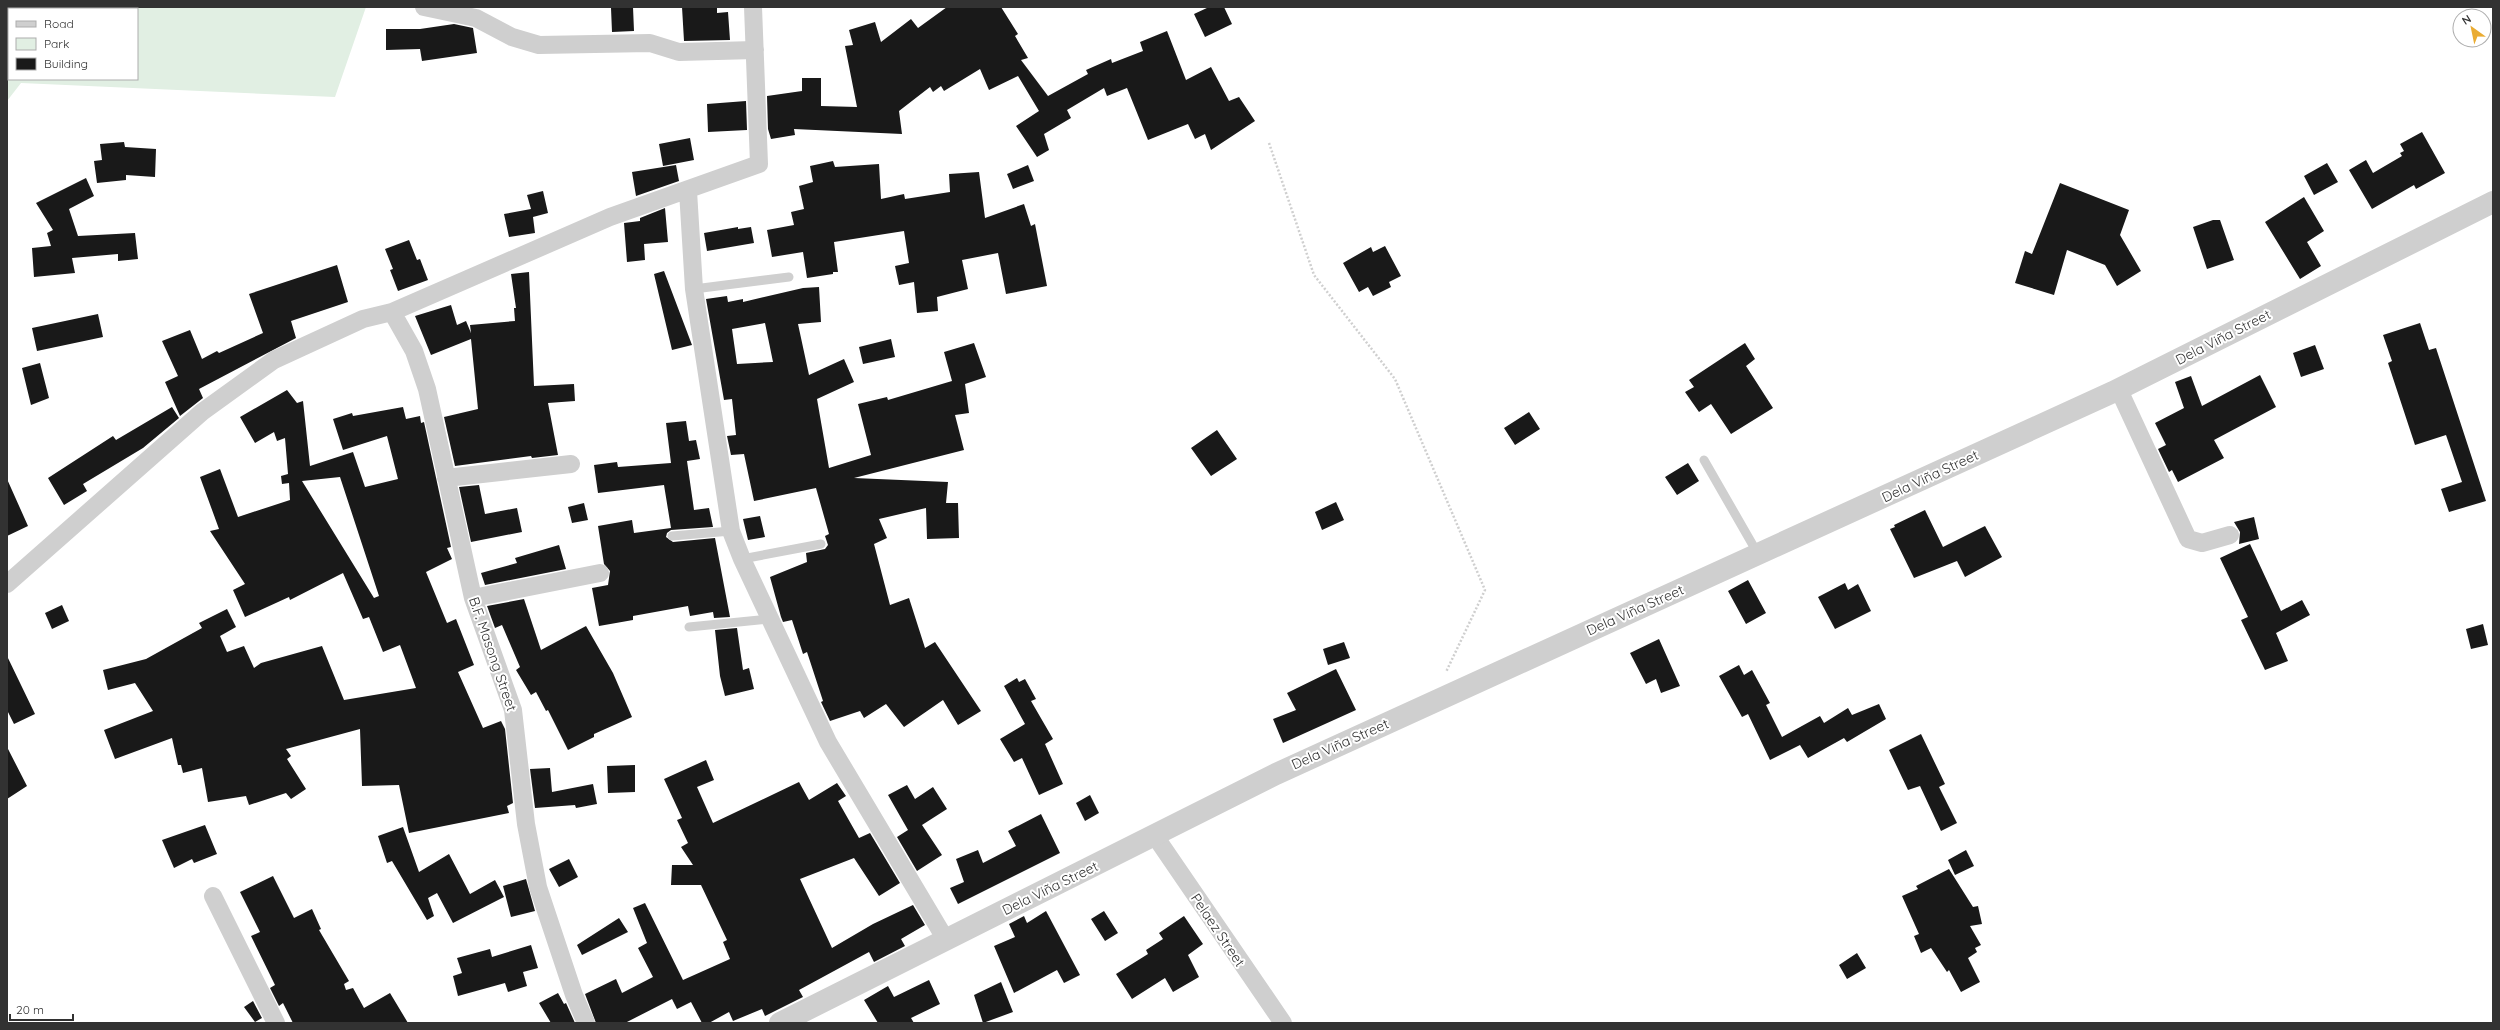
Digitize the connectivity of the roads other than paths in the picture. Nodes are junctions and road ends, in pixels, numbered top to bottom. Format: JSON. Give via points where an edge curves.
{"nodes":[{"id":1,"x":424,"y":7,"type":"edge"},
{"id":2,"x":753,"y":7,"type":"edge"},
{"id":3,"x":755,"y":50,"type":"junction"},
{"id":4,"x":688,"y":191,"type":"junction"},
{"id":5,"x":2493,"y":202,"type":"edge"},
{"id":6,"x":789,"y":277,"type":"dead end"},
{"id":7,"x":694,"y":289,"type":"junction"},
{"id":8,"x":392,"y":312,"type":"junction"},
{"id":9,"x":2119,"y":390,"type":"junction"},
{"id":10,"x":1704,"y":460,"type":"dead end"},
{"id":11,"x":571,"y":464,"type":"dead end"},
{"id":12,"x":446,"y":478,"type":"junction"},
{"id":13,"x":731,"y":531,"type":"junction"},
{"id":14,"x":2230,"y":535,"type":"dead end"},
{"id":15,"x":672,"y":536,"type":"dead end"},
{"id":16,"x":821,"y":544,"type":"dead end"},
{"id":17,"x":1758,"y":554,"type":"junction"},
{"id":18,"x":742,"y":560,"type":"junction"},
{"id":19,"x":600,"y":573,"type":"dead end"},
{"id":20,"x":7,"y":584,"type":"edge"},
{"id":21,"x":473,"y":598,"type":"junction"},
{"id":22,"x":769,"y":619,"type":"junction"},
{"id":23,"x":689,"y":627,"type":"dead end"},
{"id":24,"x":1156,"y":836,"type":"junction"},
{"id":25,"x":213,"y":896,"type":"dead end"},
{"id":26,"x":946,"y":940,"type":"junction"},
{"id":27,"x":276,"y":1023,"type":"edge"},
{"id":28,"x":586,"y":1023,"type":"edge"},
{"id":29,"x":780,"y":1023,"type":"edge"},
{"id":30,"x":1282,"y":1023,"type":"edge"}],
"edges":[{"from":1,"to":3,"type":"street","via":[[476,18],[512,37],[540,45],[650,44],[679,52]]},
{"from":2,"to":3,"type":"street"},
{"from":3,"to":4,"type":"street","via":[[759,164]]},
{"from":4,"to":7,"type":"street"},
{"from":4,"to":8,"type":"street","via":[[610,217]]},
{"from":5,"to":9,"type":"street","name":"Dela Viña Street"},
{"from":6,"to":7,"type":"lane"},
{"from":7,"to":13,"type":"street"},
{"from":8,"to":12,"type":"street","name":"B.F. Masong Street","via":[[414,351],[427,389]]},
{"from":8,"to":20,"type":"street","via":[[363,319],[274,360],[202,412]]},
{"from":9,"to":14,"type":"street","via":[[2188,539],[2202,543]]},
{"from":9,"to":17,"type":"street","name":"Dela Viña Street"},
{"from":10,"to":17,"type":"lane"},
{"from":11,"to":12,"type":"street"},
{"from":12,"to":21,"type":"street","name":"B.F. Masong Street"},
{"from":13,"to":15,"type":"lane"},
{"from":13,"to":18,"type":"street"},
{"from":16,"to":18,"type":"lane"},
{"from":17,"to":24,"type":"street","name":"Dela Viña Street","via":[[1276,774]]},
{"from":18,"to":22,"type":"street"},
{"from":19,"to":21,"type":"street"},
{"from":21,"to":28,"type":"street","name":"B.F. Masong Street","via":[[513,710],[526,824],[538,887]]},
{"from":22,"to":23,"type":"lane"},
{"from":22,"to":26,"type":"street","via":[[828,742]]},
{"from":24,"to":26,"type":"street","name":"Dela Viña Street"},
{"from":24,"to":30,"type":"street","name":"Pelaez Street"},
{"from":25,"to":27,"type":"street"},
{"from":26,"to":29,"type":"street","name":"Dela Viña Street"}]}
